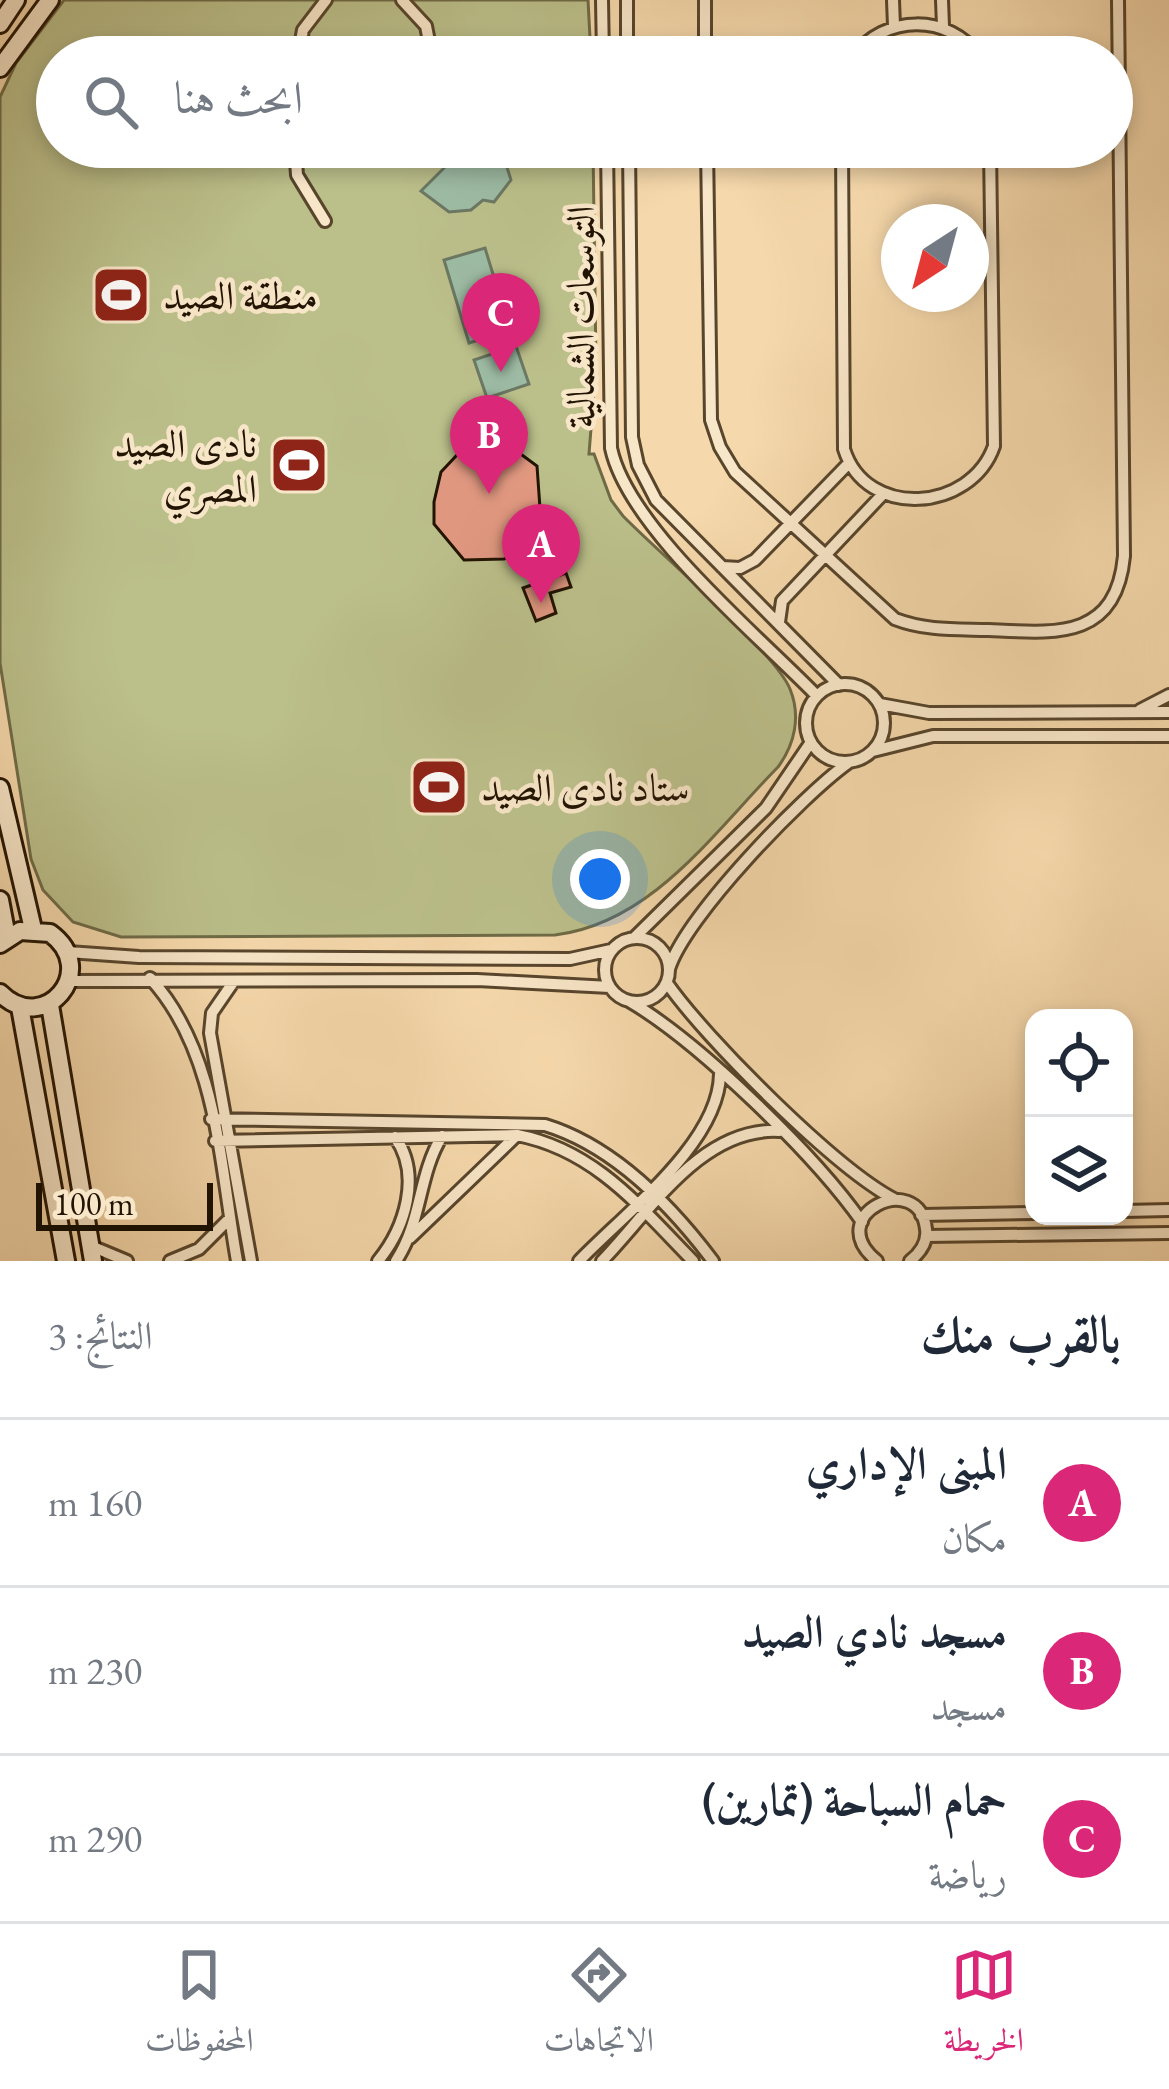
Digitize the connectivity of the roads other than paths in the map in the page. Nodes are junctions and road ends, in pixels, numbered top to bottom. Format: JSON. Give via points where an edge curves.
{"nodes":[{"id":1,"x":16,"y":0,"type":"edge"},
{"id":2,"x":50,"y":0,"type":"edge"},
{"id":3,"x":326,"y":0,"type":"edge"},
{"id":4,"x":402,"y":0,"type":"edge"},
{"id":5,"x":602,"y":0,"type":"edge"},
{"id":6,"x":627,"y":0,"type":"edge"},
{"id":7,"x":704,"y":0,"type":"edge"},
{"id":8,"x":893,"y":0,"type":"edge"},
{"id":9,"x":942,"y":0,"type":"edge"},
{"id":10,"x":1118,"y":0,"type":"edge"},
{"id":11,"x":420,"y":4,"type":"edge"},
{"id":12,"x":0,"y":25,"type":"edge"},
{"id":13,"x":894,"y":26,"type":"junction"},
{"id":14,"x":943,"y":26,"type":"junction"},
{"id":15,"x":302,"y":36,"type":"edge"},
{"id":16,"x":428,"y":36,"type":"edge"},
{"id":17,"x":603,"y":36,"type":"edge"},
{"id":18,"x":627,"y":36,"type":"edge"},
{"id":19,"x":705,"y":36,"type":"edge"},
{"id":20,"x":874,"y":36,"type":"edge"},
{"id":21,"x":960,"y":36,"type":"edge"},
{"id":22,"x":1118,"y":36,"type":"edge"},
{"id":23,"x":6,"y":45,"type":"edge"},
{"id":24,"x":0,"y":68,"type":"edge"},
{"id":25,"x":297,"y":168,"type":"edge"},
{"id":26,"x":607,"y":168,"type":"edge"},
{"id":27,"x":629,"y":168,"type":"edge"},
{"id":28,"x":707,"y":168,"type":"edge"},
{"id":29,"x":842,"y":168,"type":"edge"},
{"id":30,"x":990,"y":168,"type":"edge"},
{"id":31,"x":1120,"y":168,"type":"edge"},
{"id":32,"x":325,"y":220,"type":"dead end"},
{"id":33,"x":849,"y":463,"type":"junction"},
{"id":34,"x":638,"y":465,"type":"junction"},
{"id":35,"x":617,"y":471,"type":"junction"},
{"id":36,"x":883,"y":494,"type":"junction"},
{"id":37,"x":790,"y":525,"type":"junction"},
{"id":38,"x":824,"y":558,"type":"junction"},
{"id":39,"x":722,"y":567,"type":"junction"},
{"id":40,"x":780,"y":625,"type":"junction"},
{"id":41,"x":839,"y":685,"type":"junction"},
{"id":42,"x":1169,"y":695,"type":"edge"},
{"id":43,"x":817,"y":696,"type":"junction"},
{"id":44,"x":880,"y":704,"type":"junction"},
{"id":45,"x":1135,"y":712,"type":"junction"},
{"id":46,"x":1169,"y":712,"type":"edge"},
{"id":47,"x":1169,"y":736,"type":"edge"},
{"id":48,"x":811,"y":742,"type":"junction"},
{"id":49,"x":873,"y":752,"type":"junction"},
{"id":50,"x":848,"y":763,"type":"junction"},
{"id":51,"x":0,"y":788,"type":"edge"},
{"id":52,"x":0,"y":900,"type":"edge"},
{"id":53,"x":33,"y":929,"type":"junction"},
{"id":54,"x":635,"y":937,"type":"junction"},
{"id":55,"x":4,"y":941,"type":"edge"},
{"id":56,"x":611,"y":950,"type":"junction"},
{"id":57,"x":68,"y":952,"type":"junction"},
{"id":58,"x":441,"y":959,"type":"junction"},
{"id":59,"x":669,"y":969,"type":"junction"},
{"id":60,"x":150,"y":978,"type":"junction"},
{"id":61,"x":234,"y":980,"type":"junction"},
{"id":62,"x":442,"y":980,"type":"junction"},
{"id":63,"x":70,"y":981,"type":"junction"},
{"id":64,"x":667,"y":983,"type":"junction"},
{"id":65,"x":610,"y":987,"type":"junction"},
{"id":66,"x":0,"y":993,"type":"edge"},
{"id":67,"x":629,"y":1001,"type":"junction"},
{"id":68,"x":50,"y":1005,"type":"junction"},
{"id":69,"x":20,"y":1007,"type":"junction"},
{"id":70,"x":720,"y":1074,"type":"junction"},
{"id":71,"x":211,"y":1118,"type":"junction"},
{"id":72,"x":226,"y":1118,"type":"junction"},
{"id":73,"x":779,"y":1131,"type":"junction"},
{"id":74,"x":442,"y":1136,"type":"junction"},
{"id":75,"x":517,"y":1136,"type":"junction"},
{"id":76,"x":395,"y":1137,"type":"junction"},
{"id":77,"x":230,"y":1139,"type":"junction"},
{"id":78,"x":215,"y":1141,"type":"junction"},
{"id":79,"x":407,"y":1169,"type":"junction"},
{"id":80,"x":428,"y":1169,"type":"junction"},
{"id":81,"x":648,"y":1190,"type":"junction"},
{"id":82,"x":894,"y":1199,"type":"junction"},
{"id":83,"x":659,"y":1202,"type":"junction"},
{"id":84,"x":635,"y":1203,"type":"junction"},
{"id":85,"x":1169,"y":1210,"type":"edge"},
{"id":86,"x":1133,"y":1211,"type":"edge"},
{"id":87,"x":1025,"y":1213,"type":"edge"},
{"id":88,"x":647,"y":1214,"type":"junction"},
{"id":89,"x":921,"y":1215,"type":"junction"},
{"id":90,"x":230,"y":1219,"type":"junction"},
{"id":91,"x":862,"y":1222,"type":"junction"},
{"id":92,"x":1169,"y":1233,"type":"edge"},
{"id":93,"x":926,"y":1236,"type":"junction"},
{"id":94,"x":410,"y":1238,"type":"junction"},
{"id":95,"x":92,"y":1253,"type":"edge"},
{"id":96,"x":873,"y":1260,"type":"edge"},
{"id":97,"x":66,"y":1261,"type":"edge"},
{"id":98,"x":127,"y":1261,"type":"edge"},
{"id":99,"x":170,"y":1261,"type":"edge"},
{"id":100,"x":237,"y":1261,"type":"edge"},
{"id":101,"x":251,"y":1261,"type":"edge"},
{"id":102,"x":377,"y":1261,"type":"edge"},
{"id":103,"x":396,"y":1261,"type":"edge"},
{"id":104,"x":579,"y":1261,"type":"edge"},
{"id":105,"x":602,"y":1261,"type":"edge"},
{"id":106,"x":694,"y":1261,"type":"edge"},
{"id":107,"x":713,"y":1261,"type":"edge"},
{"id":108,"x":910,"y":1261,"type":"edge"}],
"edges":[{"from":1,"to":12,"type":"street"},
{"from":2,"to":23,"type":"street"},
{"from":3,"to":15,"type":"street"},
{"from":4,"to":11,"type":"street"},
{"from":5,"to":17,"type":"street"},
{"from":6,"to":18,"type":"street"},
{"from":7,"to":19,"type":"street"},
{"from":8,"to":13,"type":"street"},
{"from":9,"to":14,"type":"street"},
{"from":10,"to":22,"type":"street"},
{"from":11,"to":16,"type":"street"},
{"from":13,"to":14,"type":"street"},
{"from":13,"to":20,"type":"street"},
{"from":14,"to":21,"type":"street"},
{"from":23,"to":24,"type":"street"},
{"from":25,"to":32,"type":"street"},
{"from":26,"to":35,"type":"street","name":"التوسعات الشمالية"},
{"from":27,"to":34,"type":"street"},
{"from":28,"to":37,"type":"street","via":[[711,420],[735,472]]},
{"from":29,"to":33,"type":"street","via":[[842,434]]},
{"from":30,"to":36,"type":"street","via":[[994,446],[983,470],[954,494]]},
{"from":31,"to":38,"type":"street","via":[[1124,556],[1112,598],[1094,618],[1062,633],[926,628],[882,611]]},
{"from":33,"to":36,"type":"street"},
{"from":33,"to":37,"type":"street"},
{"from":34,"to":35,"type":"street"},
{"from":34,"to":39,"type":"street","via":[[656,500]]},
{"from":35,"to":43,"type":"street","name":"التوسعات الشمالية","via":[[652,526]]},
{"from":36,"to":38,"type":"street"},
{"from":37,"to":38,"type":"street"},
{"from":37,"to":39,"type":"street","via":[[748,565]]},
{"from":38,"to":40,"type":"street","via":[[782,601]]},
{"from":39,"to":40,"type":"street"},
{"from":40,"to":41,"type":"street"},
{"from":41,"to":43,"type":"street"},
{"from":41,"to":44,"type":"street","via":[[858,686]]},
{"from":42,"to":45,"type":"street"},
{"from":43,"to":48,"type":"street","via":[[806,718]]},
{"from":44,"to":45,"type":"street","via":[[929,713]]},
{"from":44,"to":49,"type":"street","via":[[885,723]]},
{"from":45,"to":46,"type":"street"},
{"from":47,"to":49,"type":"street","via":[[933,736]]},
{"from":48,"to":50,"type":"street","via":[[830,760]]},
{"from":48,"to":54,"type":"street","via":[[766,808]]},
{"from":49,"to":50,"type":"street"},
{"from":50,"to":59,"type":"street","via":[[692,924]]},
{"from":51,"to":53,"type":"street"},
{"from":52,"to":55,"type":"street"},
{"from":53,"to":55,"type":"street"},
{"from":53,"to":57,"type":"street"},
{"from":54,"to":56,"type":"street"},
{"from":54,"to":59,"type":"street","via":[[663,950]]},
{"from":56,"to":58,"type":"street","via":[[570,959]]},
{"from":56,"to":65,"type":"street"},
{"from":57,"to":58,"type":"street"},
{"from":57,"to":63,"type":"street"},
{"from":58,"to":62,"type":"street"},
{"from":59,"to":64,"type":"street"},
{"from":60,"to":61,"type":"street"},
{"from":60,"to":63,"type":"street"},
{"from":60,"to":71,"type":"street","via":[[193,1041]]},
{"from":61,"to":62,"type":"street"},
{"from":61,"to":72,"type":"street","via":[[212,1013],[210,1033]]},
{"from":62,"to":65,"type":"street"},
{"from":63,"to":68,"type":"street"},
{"from":64,"to":67,"type":"street","via":[[655,997]]},
{"from":64,"to":82,"type":"street","via":[[847,1167]]},
{"from":65,"to":67,"type":"street"},
{"from":66,"to":69,"type":"street"},
{"from":67,"to":70,"type":"street"},
{"from":68,"to":69,"type":"street"},
{"from":68,"to":95,"type":"street"},
{"from":69,"to":97,"type":"street"},
{"from":70,"to":73,"type":"street"},
{"from":70,"to":81,"type":"street","via":[[711,1120]]},
{"from":71,"to":72,"type":"street"},
{"from":71,"to":78,"type":"street"},
{"from":72,"to":77,"type":"street"},
{"from":72,"to":81,"type":"street","via":[[545,1125],[593,1143]]},
{"from":73,"to":83,"type":"street","via":[[745,1132],[713,1145]]},
{"from":73,"to":91,"type":"street"},
{"from":74,"to":75,"type":"street"},
{"from":74,"to":76,"type":"street"},
{"from":74,"to":80,"type":"street"},
{"from":75,"to":84,"type":"street","via":[[584,1158]]},
{"from":75,"to":94,"type":"street"},
{"from":76,"to":77,"type":"street"},
{"from":76,"to":79,"type":"street"},
{"from":77,"to":78,"type":"street"},
{"from":77,"to":101,"type":"street"},
{"from":78,"to":90,"type":"street"},
{"from":79,"to":80,"type":"street"},
{"from":79,"to":102,"type":"street","via":[[400,1225]]},
{"from":80,"to":94,"type":"street"},
{"from":81,"to":83,"type":"street"},
{"from":81,"to":84,"type":"street"},
{"from":82,"to":89,"type":"street"},
{"from":82,"to":91,"type":"street","via":[[874,1205]]},
{"from":83,"to":88,"type":"street"},
{"from":83,"to":107,"type":"street"},
{"from":84,"to":88,"type":"street"},
{"from":84,"to":104,"type":"street"},
{"from":85,"to":86,"type":"street"},
{"from":87,"to":89,"type":"street"},
{"from":88,"to":105,"type":"street"},
{"from":88,"to":106,"type":"street"},
{"from":89,"to":93,"type":"street"},
{"from":90,"to":99,"type":"street","via":[[199,1249]]},
{"from":90,"to":100,"type":"street"},
{"from":91,"to":96,"type":"street","via":[[861,1241]]},
{"from":92,"to":93,"type":"street"},
{"from":93,"to":108,"type":"street"},
{"from":94,"to":103,"type":"street"},
{"from":95,"to":98,"type":"street"}]}
